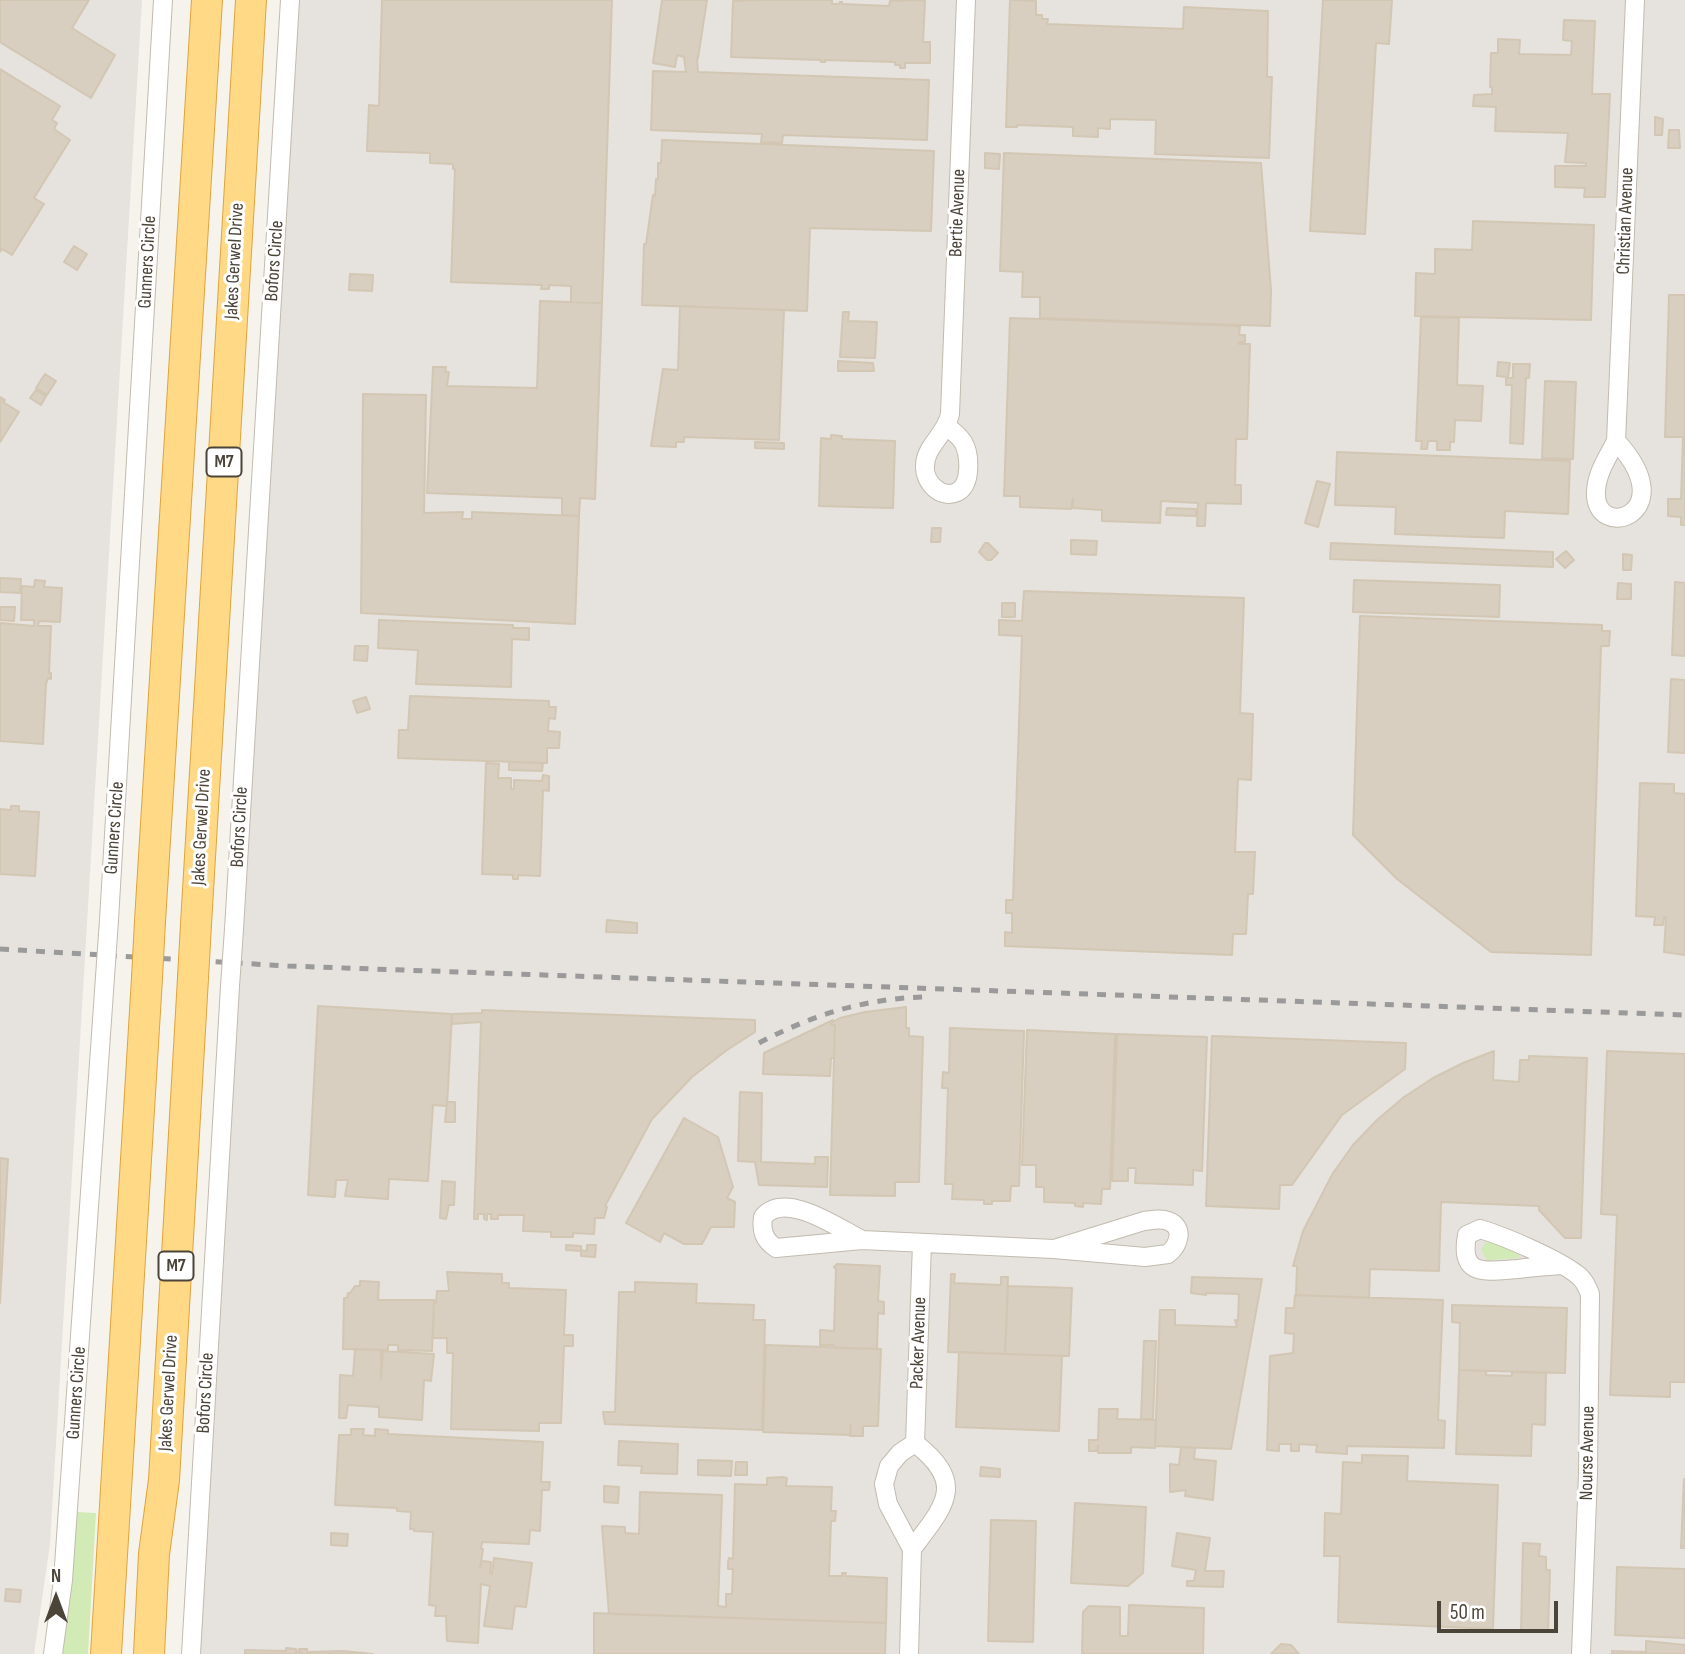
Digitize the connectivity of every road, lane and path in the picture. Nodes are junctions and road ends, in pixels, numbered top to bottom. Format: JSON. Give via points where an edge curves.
{"nodes":[{"id":1,"x":163,"y":0,"type":"edge"},
{"id":2,"x":206,"y":0,"type":"edge"},
{"id":3,"x":251,"y":0,"type":"edge"},
{"id":4,"x":290,"y":0,"type":"edge"},
{"id":5,"x":966,"y":0,"type":"edge"},
{"id":6,"x":1635,"y":0,"type":"edge"},
{"id":7,"x":947,"y":427,"type":"dead end"},
{"id":8,"x":1616,"y":441,"type":"dead end"},
{"id":9,"x":862,"y":1240,"type":"junction"},
{"id":10,"x":922,"y":1243,"type":"junction"},
{"id":11,"x":1054,"y":1249,"type":"junction"},
{"id":12,"x":1562,"y":1265,"type":"junction"},
{"id":13,"x":915,"y":1443,"type":"junction"},
{"id":14,"x":912,"y":1549,"type":"junction"},
{"id":15,"x":53,"y":1654,"type":"edge"},
{"id":16,"x":106,"y":1654,"type":"edge"},
{"id":17,"x":149,"y":1654,"type":"edge"},
{"id":18,"x":191,"y":1654,"type":"edge"},
{"id":19,"x":909,"y":1654,"type":"edge"},
{"id":20,"x":1581,"y":1654,"type":"edge"}],
"edges":[{"from":1,"to":15,"type":"street","name":"Gunners Circle","bridge":true,"via":[[109,920],[63,1580]]},
{"from":2,"to":16,"type":"highway","number":"M7","bridge":true},
{"from":3,"to":17,"type":"highway","name":"Jakes Gerwel Drive","number":"M7","bridge":true,"via":[[164,1480],[154,1554]]},
{"from":4,"to":18,"type":"street","name":"Bofors Circle","bridge":true},
{"from":5,"to":7,"type":"street","name":"Bertie Avenue"},
{"from":6,"to":8,"type":"street","name":"Christian Avenue"},
{"from":9,"to":9,"type":"street","via":[[776,1248],[764,1236],[763,1217],[776,1207],[792,1207]]},
{"from":9,"to":10,"type":"street"},
{"from":10,"to":11,"type":"street"},
{"from":10,"to":13,"type":"street","name":"Packer Avenue"},
{"from":11,"to":11,"type":"street","via":[[1157,1219],[1176,1226],[1179,1235],[1179,1242],[1168,1254],[1126,1256]]},
{"from":12,"to":12,"type":"street","name":"Nourse Avenue","via":[[1482,1272],[1469,1264],[1464,1250],[1467,1235],[1480,1229],[1495,1233]]},
{"from":12,"to":20,"type":"street","name":"Nourse Avenue","via":[[1586,1284],[1591,1308]]},
{"from":13,"to":14,"type":"street","via":[[889,1466],[884,1484],[888,1504]]},
{"from":13,"to":14,"type":"street","via":[[944,1472],[947,1486],[944,1502]]},
{"from":14,"to":19,"type":"street"}]}
